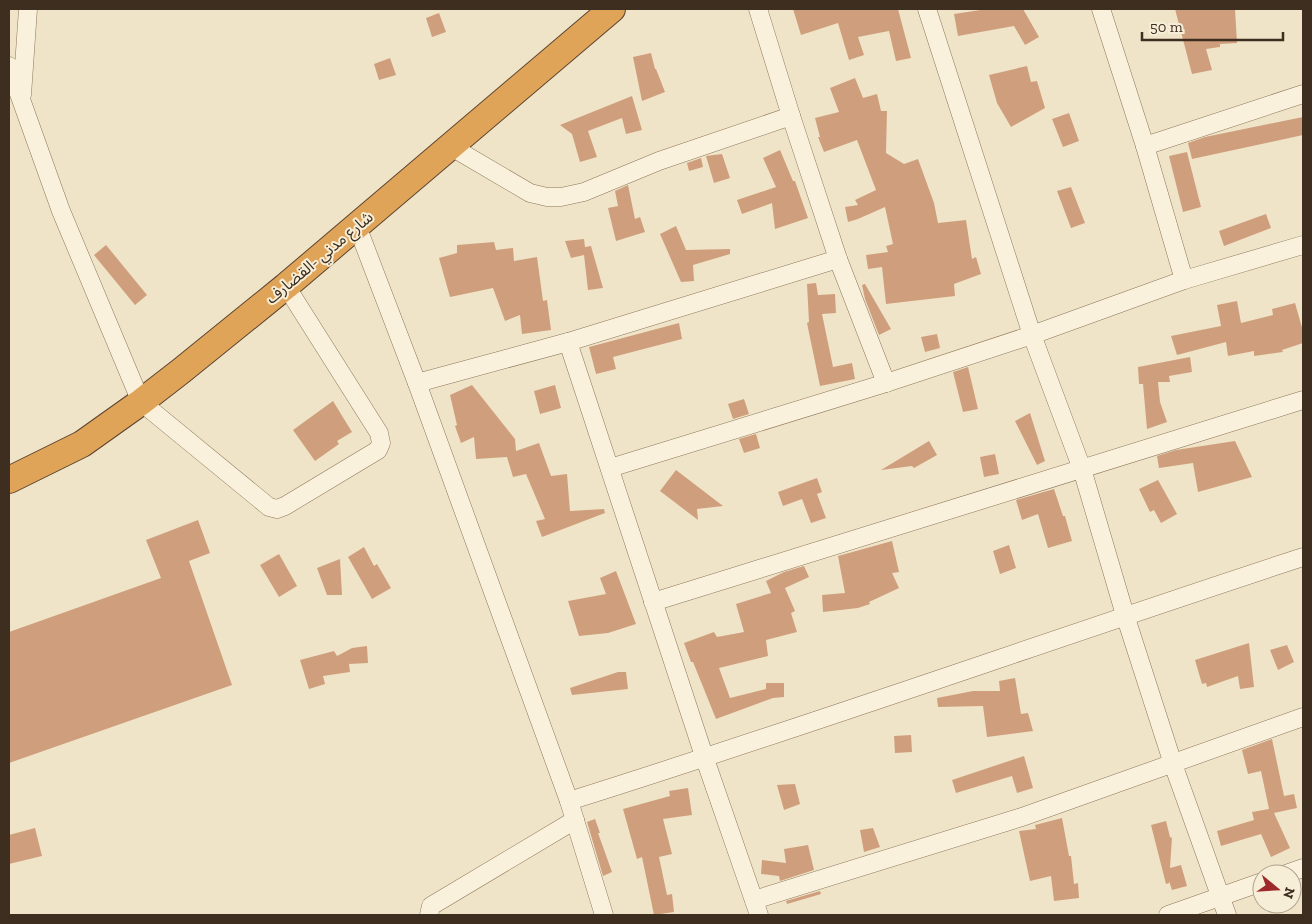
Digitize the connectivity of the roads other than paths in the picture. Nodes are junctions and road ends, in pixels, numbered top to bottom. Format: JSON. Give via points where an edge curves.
{"nodes":[{"id":1,"x":28,"y":9,"type":"edge"},
{"id":2,"x":612,"y":9,"type":"edge"},
{"id":3,"x":758,"y":9,"type":"edge"},
{"id":4,"x":927,"y":9,"type":"edge"},
{"id":5,"x":1103,"y":9,"type":"edge"},
{"id":6,"x":9,"y":66,"type":"edge"},
{"id":7,"x":1303,"y":94,"type":"edge"},
{"id":8,"x":22,"y":103,"type":"junction"},
{"id":9,"x":791,"y":116,"type":"junction"},
{"id":10,"x":450,"y":146,"type":"junction"},
{"id":11,"x":1146,"y":146,"type":"junction"},
{"id":12,"x":357,"y":226,"type":"junction"},
{"id":13,"x":1303,"y":245,"type":"edge"},
{"id":14,"x":838,"y":259,"type":"junction"},
{"id":15,"x":1184,"y":280,"type":"junction"},
{"id":16,"x":286,"y":286,"type":"junction"},
{"id":17,"x":1032,"y":335,"type":"junction"},
{"id":18,"x":568,"y":342,"type":"junction"},
{"id":19,"x":417,"y":383,"type":"junction"},
{"id":20,"x":886,"y":383,"type":"junction"},
{"id":21,"x":1303,"y":400,"type":"edge"},
{"id":22,"x":141,"y":402,"type":"junction"},
{"id":23,"x":610,"y":468,"type":"junction"},
{"id":24,"x":1082,"y":469,"type":"junction"},
{"id":25,"x":9,"y":480,"type":"edge"},
{"id":26,"x":1303,"y":557,"type":"edge"},
{"id":27,"x":654,"y":602,"type":"junction"},
{"id":28,"x":1125,"y":615,"type":"junction"},
{"id":29,"x":1303,"y":717,"type":"edge"},
{"id":30,"x":705,"y":759,"type":"junction"},
{"id":31,"x":1173,"y":764,"type":"junction"},
{"id":32,"x":569,"y":801,"type":"junction"},
{"id":33,"x":575,"y":820,"type":"junction"},
{"id":34,"x":1252,"y":885,"type":"edge"},
{"id":35,"x":1221,"y":896,"type":"junction"},
{"id":36,"x":757,"y":908,"type":"edge"},
{"id":37,"x":429,"y":915,"type":"edge"},
{"id":38,"x":604,"y":915,"type":"edge"},
{"id":39,"x":1168,"y":915,"type":"edge"},
{"id":40,"x":1227,"y":915,"type":"edge"}],
"edges":[{"from":1,"to":8,"type":"street"},
{"from":2,"to":10,"type":"highway","name":"شارع مدني -القضارف"},
{"from":3,"to":9,"type":"street"},
{"from":4,"to":17,"type":"street"},
{"from":5,"to":11,"type":"street"},
{"from":6,"to":8,"type":"street"},
{"from":7,"to":11,"type":"street"},
{"from":8,"to":22,"type":"street","via":[[61,211]]},
{"from":9,"to":10,"type":"street","via":[[659,161],[584,192],[560,197],[530,193]]},
{"from":9,"to":14,"type":"street"},
{"from":10,"to":12,"type":"highway","name":"شارع مدني -القضارف"},
{"from":11,"to":15,"type":"street"},
{"from":12,"to":16,"type":"highway","name":"شارع مدني -القضارف"},
{"from":12,"to":19,"type":"street"},
{"from":13,"to":15,"type":"street"},
{"from":14,"to":18,"type":"street"},
{"from":14,"to":20,"type":"street"},
{"from":15,"to":17,"type":"street"},
{"from":16,"to":22,"type":"highway","name":"شارع مدني -القضارف"},
{"from":16,"to":22,"type":"street","via":[[379,433],[381,443],[378,450],[277,509],[269,507]]},
{"from":17,"to":20,"type":"street"},
{"from":17,"to":24,"type":"street"},
{"from":18,"to":19,"type":"street"},
{"from":18,"to":23,"type":"street"},
{"from":19,"to":32,"type":"street"},
{"from":20,"to":23,"type":"street"},
{"from":21,"to":24,"type":"street"},
{"from":22,"to":25,"type":"highway","name":"شارع مدني -القضارف","via":[[82,444]]},
{"from":23,"to":27,"type":"street"},
{"from":24,"to":27,"type":"street"},
{"from":24,"to":28,"type":"street"},
{"from":26,"to":28,"type":"street"},
{"from":27,"to":30,"type":"street"},
{"from":28,"to":30,"type":"street"},
{"from":28,"to":31,"type":"street"},
{"from":29,"to":31,"type":"street"},
{"from":30,"to":32,"type":"street"},
{"from":30,"to":36,"type":"street"},
{"from":31,"to":35,"type":"street"},
{"from":31,"to":36,"type":"street"},
{"from":32,"to":33,"type":"street"},
{"from":33,"to":37,"type":"street","via":[[431,906]]},
{"from":33,"to":38,"type":"street"},
{"from":34,"to":35,"type":"street"},
{"from":35,"to":39,"type":"street"},
{"from":35,"to":40,"type":"street"}]}
